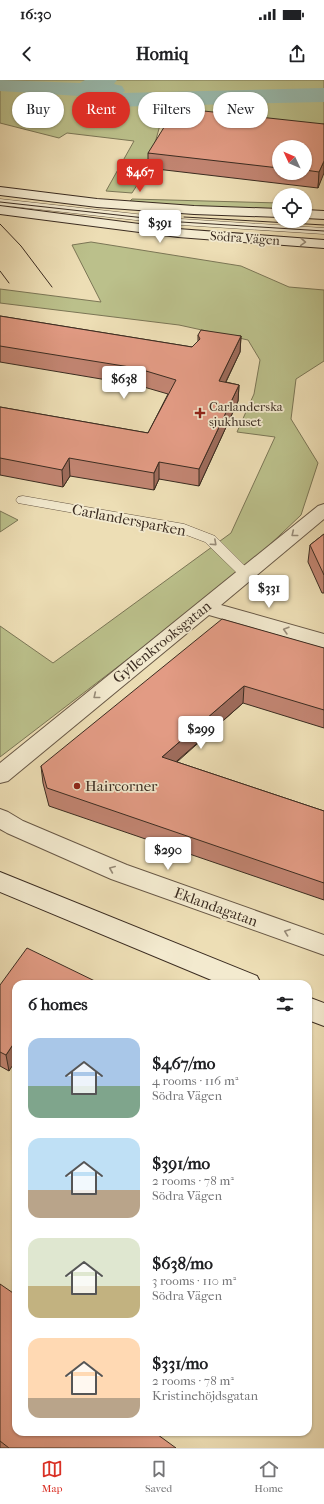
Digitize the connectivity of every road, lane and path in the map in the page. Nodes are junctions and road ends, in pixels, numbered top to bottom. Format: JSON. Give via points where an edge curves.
{"nodes":[{"id":1,"x":0,"y":191,"type":"edge"},
{"id":2,"x":0,"y":197,"type":"edge"},
{"id":3,"x":0,"y":202,"type":"edge"},
{"id":4,"x":0,"y":210,"type":"edge"},
{"id":5,"x":272,"y":213,"type":"edge"},
{"id":6,"x":312,"y":214,"type":"edge"},
{"id":7,"x":324,"y":215,"type":"edge"},
{"id":8,"x":324,"y":225,"type":"edge"},
{"id":9,"x":324,"y":232,"type":"edge"},
{"id":10,"x":324,"y":244,"type":"edge"},
{"id":11,"x":23,"y":500,"type":"dead end"},
{"id":12,"x":324,"y":510,"type":"edge"},
{"id":13,"x":245,"y":573,"type":"junction"},
{"id":14,"x":205,"y":607,"type":"junction"},
{"id":15,"x":324,"y":641,"type":"edge"},
{"id":16,"x":0,"y":775,"type":"edge"},
{"id":17,"x":0,"y":818,"type":"edge"},
{"id":18,"x":0,"y":882,"type":"edge"},
{"id":19,"x":324,"y":945,"type":"edge"},
{"id":20,"x":238,"y":980,"type":"edge"},
{"id":21,"x":312,"y":1010,"type":"edge"},
{"id":22,"x":324,"y":1015,"type":"edge"}],
"edges":[{"from":1,"to":5,"type":"street","name":"Södra Vägen","via":[[97,203]]},
{"from":2,"to":8,"type":"lane","via":[[183,217]]},
{"from":3,"to":9,"type":"lane","via":[[166,221]]},
{"from":4,"to":10,"type":"street","name":"Södra Vägen","one_way":true,"via":[[178,233]]},
{"from":6,"to":7,"type":"street"},
{"from":11,"to":13,"type":"lane","name":"Carlandersparken","one_way":true,"via":[[179,527],[210,539]]},
{"from":12,"to":13,"type":"street","name":"Gyllenkrooksgatan","one_way":true},
{"from":13,"to":14,"type":"street","name":"Gyllenkrooksgatan"},
{"from":15,"to":14,"type":"street","one_way":true},
{"from":14,"to":16,"type":"street","name":"Gyllenkrooksgatan","one_way":true},
{"from":19,"to":17,"type":"street","name":"Eklandagatan","one_way":true,"via":[[119,872]]},
{"from":18,"to":20,"type":"street"},
{"from":21,"to":22,"type":"street"}]}
